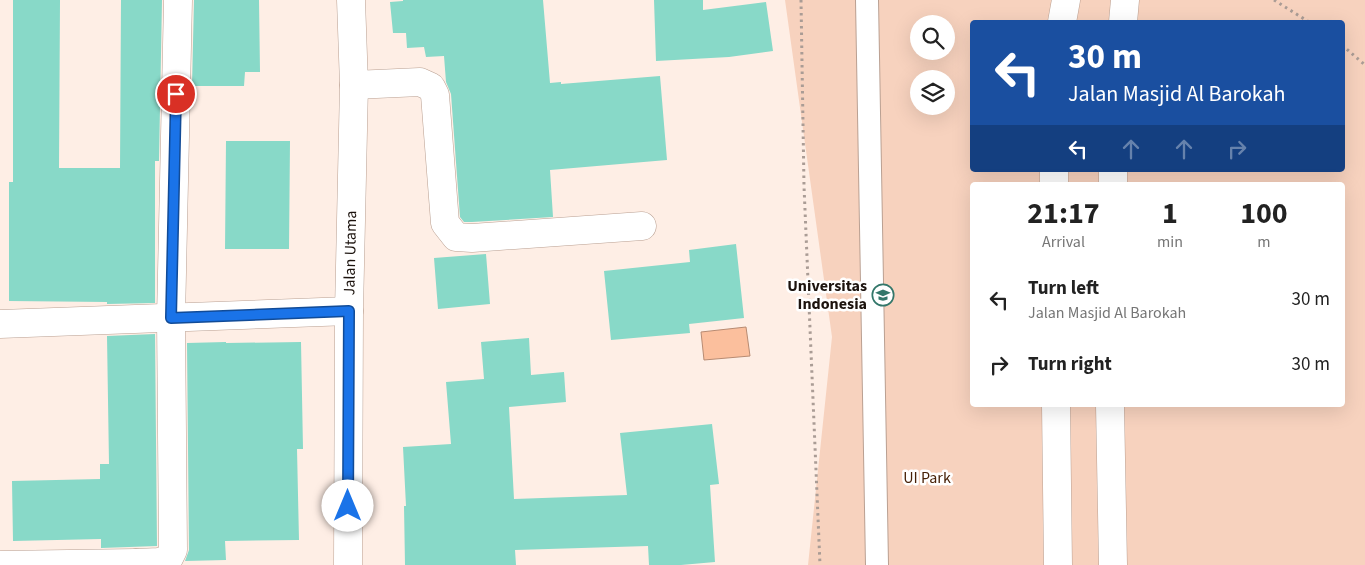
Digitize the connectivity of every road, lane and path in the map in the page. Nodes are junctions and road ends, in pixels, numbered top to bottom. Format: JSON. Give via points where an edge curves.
{"nodes":[{"id":1,"x":178,"y":0,"type":"edge"},
{"id":2,"x":351,"y":0,"type":"edge"},
{"id":3,"x":801,"y":0,"type":"edge"},
{"id":4,"x":867,"y":0,"type":"edge"},
{"id":5,"x":1066,"y":0,"type":"edge"},
{"id":6,"x":1125,"y":0,"type":"edge"},
{"id":7,"x":1274,"y":0,"type":"edge"},
{"id":8,"x":1062,"y":20,"type":"edge"},
{"id":9,"x":1123,"y":20,"type":"edge"},
{"id":10,"x":1307,"y":20,"type":"edge"},
{"id":11,"x":1345,"y":48,"type":"edge"},
{"id":12,"x":1365,"y":65,"type":"edge"},
{"id":13,"x":354,"y":85,"type":"junction"},
{"id":14,"x":642,"y":226,"type":"dead end"},
{"id":15,"x":349,"y":311,"type":"junction"},
{"id":16,"x":171,"y":318,"type":"junction"},
{"id":17,"x":0,"y":324,"type":"edge"},
{"id":18,"x":1056,"y":407,"type":"edge"},
{"id":19,"x":1110,"y":407,"type":"edge"},
{"id":20,"x":136,"y":564,"type":"edge"},
{"id":21,"x":0,"y":565,"type":"edge"},
{"id":22,"x":348,"y":565,"type":"edge"},
{"id":23,"x":820,"y":565,"type":"edge"},
{"id":24,"x":878,"y":565,"type":"edge"},
{"id":25,"x":1058,"y":565,"type":"edge"},
{"id":26,"x":1112,"y":565,"type":"edge"}],
"edges":[{"from":1,"to":16,"type":"street"},
{"from":2,"to":13,"type":"street","name":"Jalan Utama"},
{"from":3,"to":23,"type":"path","via":[[804,186]]},
{"from":4,"to":24,"type":"lane"},
{"from":5,"to":8,"type":"street"},
{"from":6,"to":9,"type":"street"},
{"from":7,"to":10,"type":"path"},
{"from":11,"to":12,"type":"path"},
{"from":13,"to":14,"type":"street","via":[[420,82],[431,87],[435,95],[445,223],[456,237]]},
{"from":13,"to":15,"type":"street","name":"Jalan Utama"},
{"from":15,"to":16,"type":"street"},
{"from":15,"to":22,"type":"street","name":"Jalan Utama"},
{"from":16,"to":17,"type":"street"},
{"from":16,"to":20,"type":"street","via":[[172,550],[168,560]]},
{"from":18,"to":25,"type":"street"},
{"from":19,"to":26,"type":"street"},
{"from":20,"to":21,"type":"street"}]}
